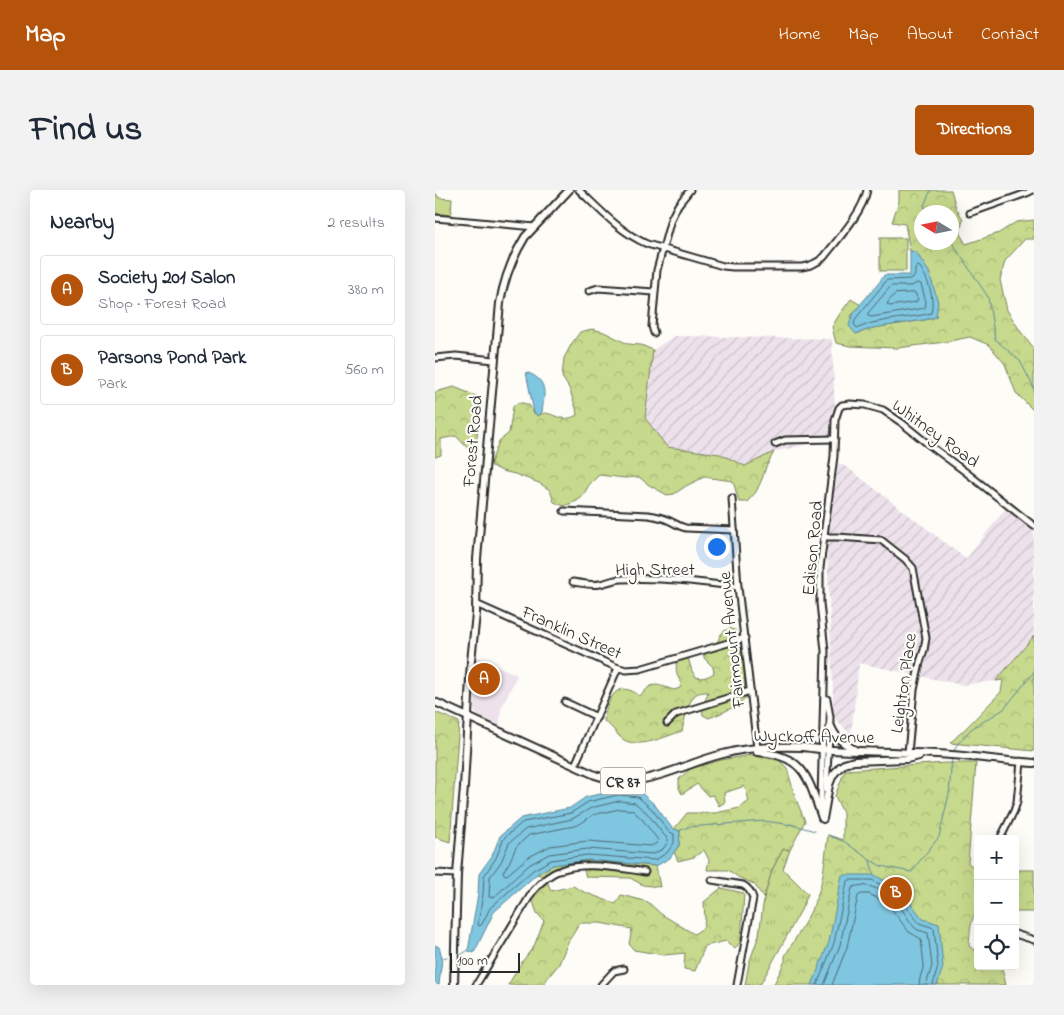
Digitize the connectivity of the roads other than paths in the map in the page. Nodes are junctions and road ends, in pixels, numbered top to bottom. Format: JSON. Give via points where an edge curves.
{"nodes":[{"id":1,"x":569,"y":190,"type":"edge"},
{"id":2,"x":579,"y":190,"type":"edge"},
{"id":3,"x":690,"y":190,"type":"edge"},
{"id":4,"x":867,"y":190,"type":"edge"},
{"id":5,"x":1033,"y":190,"type":"edge"},
{"id":6,"x":970,"y":213,"type":"dead end"},
{"id":7,"x":435,"y":218,"type":"edge"},
{"id":8,"x":535,"y":227,"type":"junction"},
{"id":9,"x":663,"y":249,"type":"junction"},
{"id":10,"x":589,"y":291,"type":"dead end"},
{"id":11,"x":654,"y":292,"type":"junction"},
{"id":12,"x":654,"y":333,"type":"dead end"},
{"id":13,"x":435,"y":358,"type":"edge"},
{"id":14,"x":494,"y":360,"type":"junction"},
{"id":15,"x":835,"y":439,"type":"junction"},
{"id":16,"x":775,"y":444,"type":"dead end"},
{"id":17,"x":731,"y":498,"type":"dead end"},
{"id":18,"x":565,"y":511,"type":"dead end"},
{"id":19,"x":1034,"y":526,"type":"edge"},
{"id":20,"x":734,"y":530,"type":"junction"},
{"id":21,"x":824,"y":537,"type":"junction"},
{"id":22,"x":573,"y":582,"type":"dead end"},
{"id":23,"x":738,"y":586,"type":"junction"},
{"id":24,"x":476,"y":604,"type":"junction"},
{"id":25,"x":745,"y":638,"type":"junction"},
{"id":26,"x":618,"y":668,"type":"junction"},
{"id":27,"x":825,"y":689,"type":"junction"},
{"id":28,"x":750,"y":691,"type":"junction"},
{"id":29,"x":435,"y":702,"type":"edge"},
{"id":30,"x":565,"y":702,"type":"dead end"},
{"id":31,"x":597,"y":717,"type":"junction"},
{"id":32,"x":468,"y":718,"type":"junction"},
{"id":33,"x":667,"y":723,"type":"dead end"},
{"id":34,"x":830,"y":724,"type":"junction"},
{"id":35,"x":757,"y":748,"type":"junction"},
{"id":36,"x":741,"y":750,"type":"junction"},
{"id":37,"x":825,"y":750,"type":"junction"},
{"id":38,"x":858,"y":751,"type":"junction"},
{"id":39,"x":908,"y":753,"type":"junction"},
{"id":40,"x":929,"y":754,"type":"junction"},
{"id":41,"x":1021,"y":762,"type":"junction"},
{"id":42,"x":1034,"y":763,"type":"edge"},
{"id":43,"x":575,"y":765,"type":"junction"},
{"id":44,"x":823,"y":819,"type":"junction"},
{"id":45,"x":1002,"y":835,"type":"edge"},
{"id":46,"x":645,"y":872,"type":"dead end"},
{"id":47,"x":435,"y":873,"type":"edge"},
{"id":48,"x":457,"y":874,"type":"junction"},
{"id":49,"x":712,"y":880,"type":"dead end"},
{"id":50,"x":1019,"y":935,"type":"edge"},
{"id":51,"x":1034,"y":940,"type":"edge"},
{"id":52,"x":624,"y":969,"type":"dead end"},
{"id":53,"x":454,"y":985,"type":"edge"},
{"id":54,"x":475,"y":985,"type":"edge"},
{"id":55,"x":601,"y":985,"type":"edge"},
{"id":56,"x":737,"y":985,"type":"edge"}],
"edges":[{"from":1,"to":8,"type":"main road","name":"Forest Road"},
{"from":2,"to":9,"type":"street","via":[[629,235]]},
{"from":3,"to":9,"type":"street","via":[[673,213]]},
{"from":4,"to":9,"type":"street","via":[[861,209],[824,258],[813,265],[723,266]]},
{"from":5,"to":6,"type":"street"},
{"from":7,"to":8,"type":"street"},
{"from":8,"to":14,"type":"main road","name":"Forest Road","via":[[521,244],[505,278],[499,303]]},
{"from":9,"to":11,"type":"street"},
{"from":10,"to":11,"type":"street","via":[[598,288]]},
{"from":11,"to":12,"type":"street"},
{"from":13,"to":14,"type":"street","via":[[456,356]]},
{"from":14,"to":24,"type":"main road","name":"Forest Road"},
{"from":15,"to":16,"type":"street","via":[[785,440]]},
{"from":15,"to":19,"type":"street","name":"Whitney Road","via":[[835,420],[842,404],[883,410]]},
{"from":15,"to":21,"type":"street","name":"Edison Road"},
{"from":17,"to":20,"type":"street","name":"Fairmount Avenue"},
{"from":18,"to":20,"type":"street","via":[[652,516],[680,527]]},
{"from":20,"to":23,"type":"street","name":"Fairmount Avenue"},
{"from":21,"to":27,"type":"street","name":"Edison Road","via":[[820,603]]},
{"from":21,"to":39,"type":"street","name":"Leighton Place","via":[[881,540],[913,568],[927,638],[913,690]]},
{"from":22,"to":23,"type":"street","name":"High Street","via":[[592,585],[621,579],[673,580]]},
{"from":23,"to":25,"type":"street","name":"Fairmount Avenue"},
{"from":24,"to":26,"type":"street","name":"Franklin Street"},
{"from":24,"to":32,"type":"main road","name":"Forest Road"},
{"from":25,"to":26,"type":"street","name":"Franklin Street","via":[[640,669]]},
{"from":25,"to":28,"type":"street","name":"Fairmount Avenue"},
{"from":26,"to":31,"type":"street"},
{"from":27,"to":34,"type":"street","name":"Edison Road"},
{"from":27,"to":37,"type":"street","name":"Edison Road"},
{"from":28,"to":33,"type":"street","via":[[676,714]]},
{"from":28,"to":35,"type":"street","name":"Fairmount Avenue"},
{"from":29,"to":32,"type":"main road","name":"Wyckoff Avenue","number":"CR 87"},
{"from":30,"to":31,"type":"street"},
{"from":31,"to":43,"type":"street"},
{"from":32,"to":43,"type":"main road","name":"Wyckoff Avenue","number":"CR 87"},
{"from":32,"to":48,"type":"main road","name":"Forest Road"},
{"from":34,"to":37,"type":"street","name":"Edison Road"},
{"from":34,"to":38,"type":"main road","via":[[833,734]]},
{"from":35,"to":36,"type":"main road","name":"Wyckoff Avenue","number":"CR 87"},
{"from":35,"to":37,"type":"main road","name":"Wyckoff Avenue","number":"CR 87"},
{"from":36,"to":43,"type":"main road","name":"Wyckoff Avenue","number":"CR 87","via":[[635,781],[604,778]]},
{"from":36,"to":44,"type":"main road","via":[[774,753],[799,767],[809,780]]},
{"from":37,"to":38,"type":"main road","name":"Wyckoff Avenue","number":"CR 87"},
{"from":37,"to":44,"type":"street","name":"Edison Road"},
{"from":38,"to":39,"type":"main road","name":"Wyckoff Avenue","number":"CR 87"},
{"from":39,"to":40,"type":"main road","name":"Wyckoff Avenue","number":"CR 87"},
{"from":40,"to":41,"type":"main road","name":"Wyckoff Avenue","number":"CR 87"},
{"from":40,"to":44,"type":"main road","via":[[844,764],[833,775],[829,785]]},
{"from":41,"to":42,"type":"main road","name":"Wyckoff Avenue","number":"CR 87"},
{"from":41,"to":45,"type":"street","via":[[1017,802]]},
{"from":46,"to":54,"type":"street","via":[[585,865],[568,867],[552,874],[533,891]]},
{"from":47,"to":48,"type":"street"},
{"from":48,"to":53,"type":"main road","name":"Forest Road"},
{"from":49,"to":56,"type":"street","via":[[743,885],[751,891],[753,898]]},
{"from":50,"to":51,"type":"street"},
{"from":52,"to":55,"type":"street","via":[[614,971]]}]}
